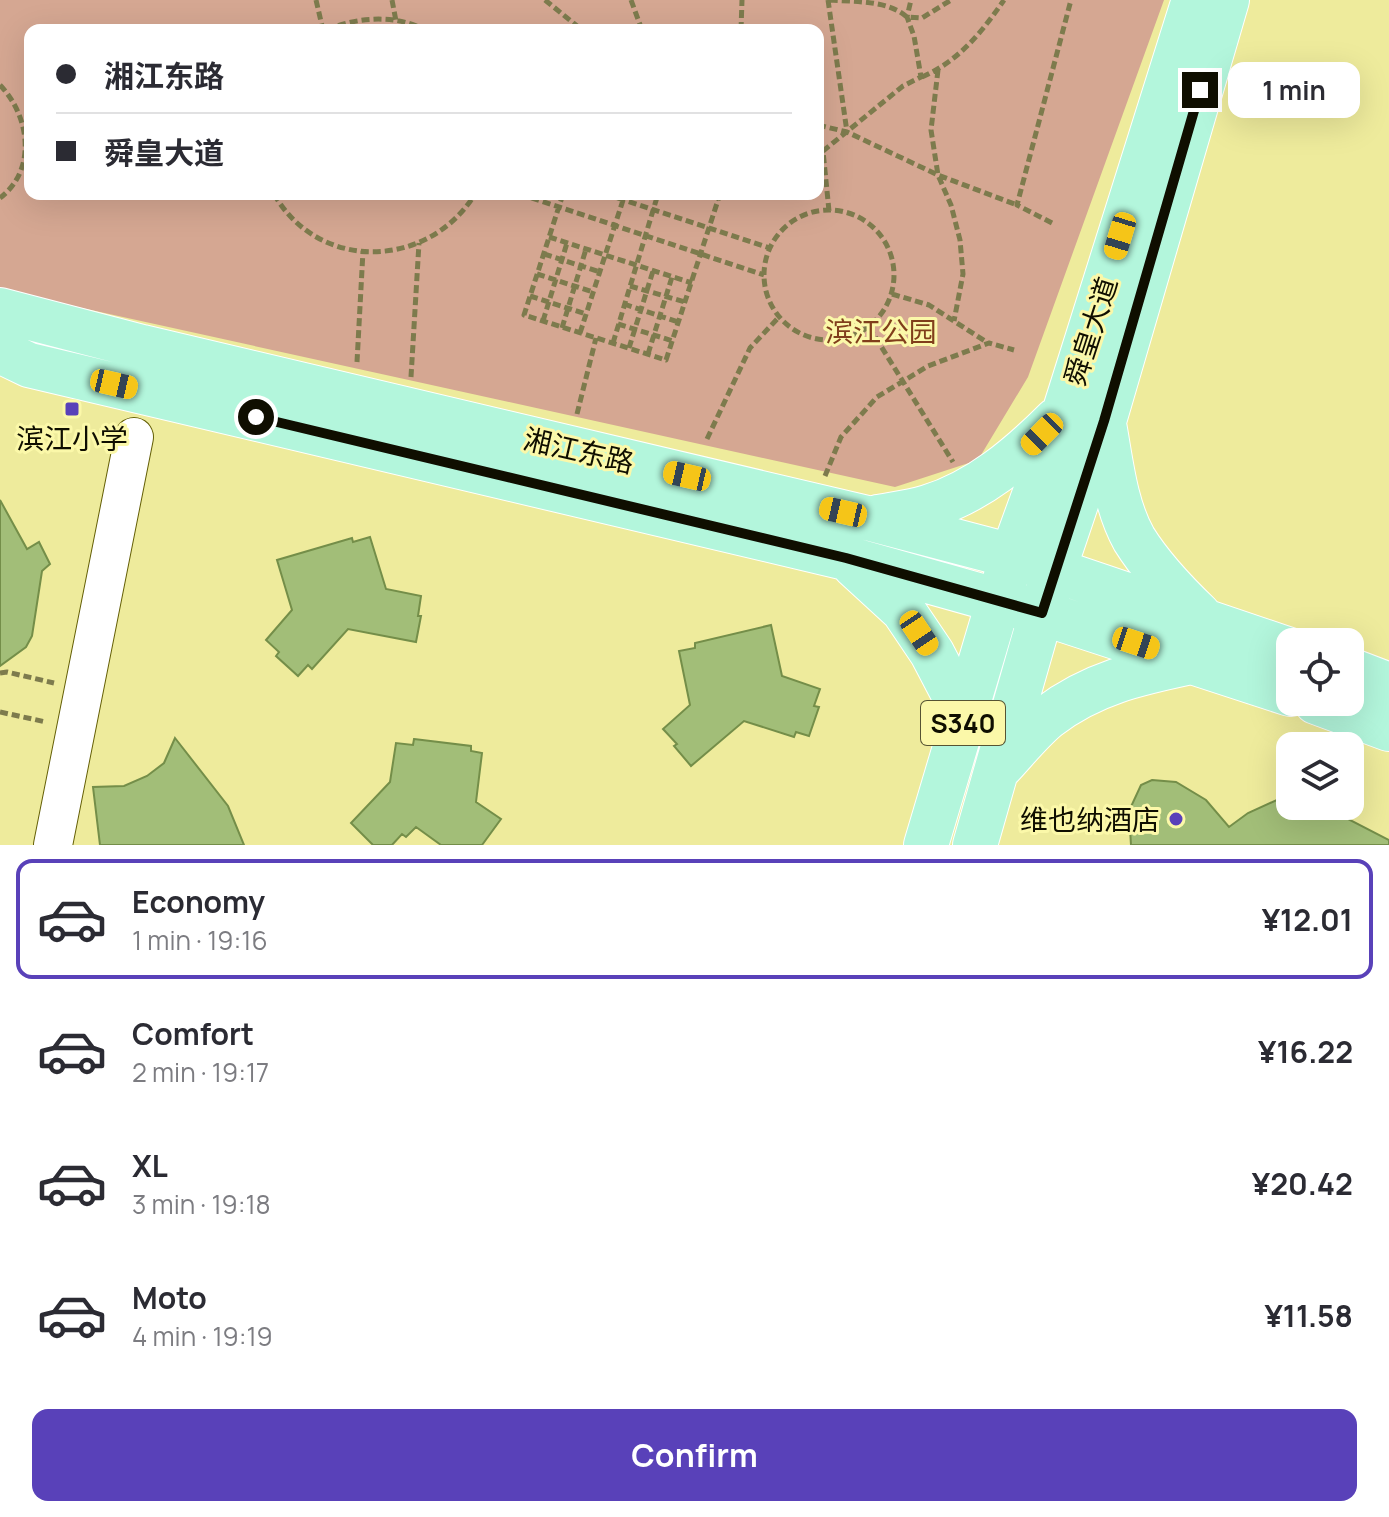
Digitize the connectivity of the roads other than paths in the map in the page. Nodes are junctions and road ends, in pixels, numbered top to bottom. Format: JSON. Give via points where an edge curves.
{"nodes":[{"id":1,"x":1194,"y":0,"type":"edge"},
{"id":2,"x":1227,"y":0,"type":"edge"},
{"id":3,"x":0,"y":310,"type":"edge"},
{"id":4,"x":0,"y":351,"type":"edge"},
{"id":5,"x":1084,"y":417,"type":"junction"},
{"id":6,"x":134,"y":437,"type":"dead end"},
{"id":7,"x":796,"y":501,"type":"junction"},
{"id":8,"x":871,"y":519,"type":"junction"},
{"id":9,"x":769,"y":540,"type":"junction"},
{"id":10,"x":1012,"y":556,"type":"junction"},
{"id":11,"x":846,"y":558,"type":"junction"},
{"id":12,"x":1054,"y":569,"type":"junction"},
{"id":13,"x":999,"y":601,"type":"junction"},
{"id":14,"x":1042,"y":613,"type":"junction"},
{"id":15,"x":1203,"y":620,"type":"junction"},
{"id":16,"x":1276,"y":645,"type":"edge"},
{"id":17,"x":1193,"y":662,"type":"junction"},
{"id":18,"x":1364,"y":675,"type":"edge"},
{"id":19,"x":1389,"y":685,"type":"edge"},
{"id":20,"x":1276,"y":689,"type":"edge"},
{"id":21,"x":965,"y":716,"type":"junction"},
{"id":22,"x":1354,"y":716,"type":"edge"},
{"id":23,"x":1389,"y":729,"type":"edge"},
{"id":24,"x":997,"y":771,"type":"junction"},
{"id":25,"x":53,"y":845,"type":"edge"},
{"id":26,"x":926,"y":845,"type":"edge"},
{"id":27,"x":975,"y":845,"type":"edge"}],
"edges":[{"from":1,"to":5,"type":"main road","name":"舜皇大道","number":"S340"},
{"from":2,"to":5,"type":"main road","name":"舜皇大道","number":"S340"},
{"from":3,"to":7,"type":"main road","name":"湘江东路"},
{"from":4,"to":9,"type":"main road","name":"湘江东路","via":[[29,365]]},
{"from":5,"to":8,"type":"main road","via":[[977,484],[929,506]]},
{"from":5,"to":10,"type":"main road","name":"舜皇大道","number":"S340"},
{"from":5,"to":12,"type":"main road","name":"舜皇大道","number":"S340"},
{"from":5,"to":15,"type":"main road","via":[[1133,537],[1164,580]]},
{"from":6,"to":25,"type":"street"},
{"from":7,"to":8,"type":"main road","name":"湘江东路"},
{"from":7,"to":9,"type":"main road"},
{"from":8,"to":10,"type":"main road","name":"湘江东路"},
{"from":9,"to":11,"type":"main road","name":"湘江东路"},
{"from":10,"to":12,"type":"main road","name":"湘江东路"},
{"from":10,"to":13,"type":"main road","name":"舜皇大道","number":"S340"},
{"from":11,"to":13,"type":"main road","name":"湘江东路"},
{"from":11,"to":21,"type":"main road","via":[[903,610]]},
{"from":12,"to":14,"type":"main road","name":"舜皇大道","number":"S340"},
{"from":12,"to":15,"type":"main road","name":"湘江东路"},
{"from":13,"to":14,"type":"main road","name":"湘江东路"},
{"from":13,"to":21,"type":"main road","name":"舜皇大道","number":"S340"},
{"from":14,"to":17,"type":"main road","name":"湘江东路"},
{"from":14,"to":24,"type":"main road","name":"舜皇大道","number":"S340"},
{"from":15,"to":16,"type":"main road","name":"湘江东路"},
{"from":17,"to":20,"type":"main road","name":"湘江东路"},
{"from":17,"to":24,"type":"main road","via":[[1125,676],[1082,695],[1047,718]]},
{"from":18,"to":19,"type":"main road"},
{"from":21,"to":26,"type":"main road","name":"舜皇大道","number":"S340"},
{"from":22,"to":23,"type":"main road"},
{"from":24,"to":27,"type":"main road","name":"舜皇大道","number":"S340"}]}
